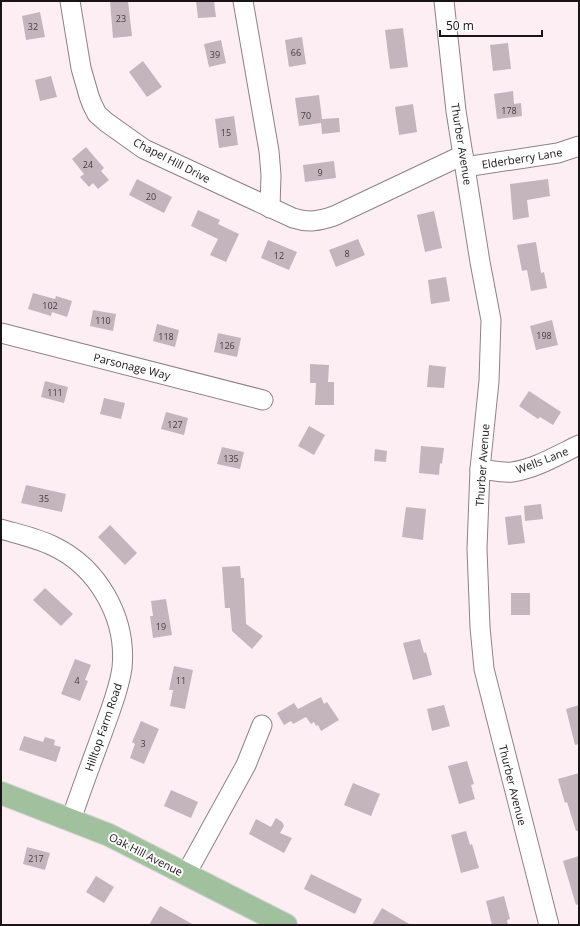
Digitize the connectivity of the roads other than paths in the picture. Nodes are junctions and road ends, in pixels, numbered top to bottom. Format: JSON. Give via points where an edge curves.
{"nodes":[{"id":1,"x":70,"y":1,"type":"edge"},
{"id":2,"x":243,"y":1,"type":"edge"},
{"id":3,"x":444,"y":1,"type":"edge"},
{"id":4,"x":579,"y":146,"type":"edge"},
{"id":5,"x":464,"y":161,"type":"junction"},
{"id":6,"x":270,"y":208,"type":"junction"},
{"id":7,"x":1,"y":333,"type":"edge"},
{"id":8,"x":262,"y":400,"type":"dead end"},
{"id":9,"x":579,"y":445,"type":"edge"},
{"id":10,"x":480,"y":469,"type":"junction"},
{"id":11,"x":1,"y":529,"type":"edge"},
{"id":12,"x":262,"y":725,"type":"dead end"},
{"id":13,"x":1,"y":793,"type":"edge"},
{"id":14,"x":71,"y":820,"type":"junction"},
{"id":15,"x":186,"y":874,"type":"junction"},
{"id":16,"x":286,"y":925,"type":"edge"},
{"id":17,"x":550,"y":925,"type":"edge"}],
"edges":[{"from":1,"to":6,"type":"street","name":"Chapel Hill Drive","via":[[81,68],[97,114],[144,149]]},
{"from":2,"to":6,"type":"street","via":[[269,151]]},
{"from":3,"to":5,"type":"street","name":"Thurber Avenue"},
{"from":4,"to":5,"type":"street","name":"Elderberry Lane","via":[[558,153]]},
{"from":5,"to":6,"type":"street","name":"Chapel Hill Drive","via":[[321,220],[303,221]]},
{"from":5,"to":10,"type":"street","name":"Thurber Avenue","via":[[491,320],[489,381]]},
{"from":7,"to":8,"type":"street","name":"Parsonage Way"},
{"from":9,"to":10,"type":"street","name":"Wells Lane","via":[[517,471]]},
{"from":10,"to":17,"type":"street","name":"Thurber Avenue","via":[[477,549],[484,669]]},
{"from":11,"to":14,"type":"street","name":"Hilltop Farm Road","via":[[41,540],[76,560],[86,569],[110,602],[119,628],[122,667],[117,691]]},
{"from":12,"to":15,"type":"street","via":[[246,765]]},
{"from":13,"to":14,"type":"main road","name":"Oak Hill Avenue"},
{"from":14,"to":15,"type":"main road","name":"Oak Hill Avenue","via":[[109,835]]},
{"from":15,"to":16,"type":"main road","name":"Oak Hill Avenue"}]}
